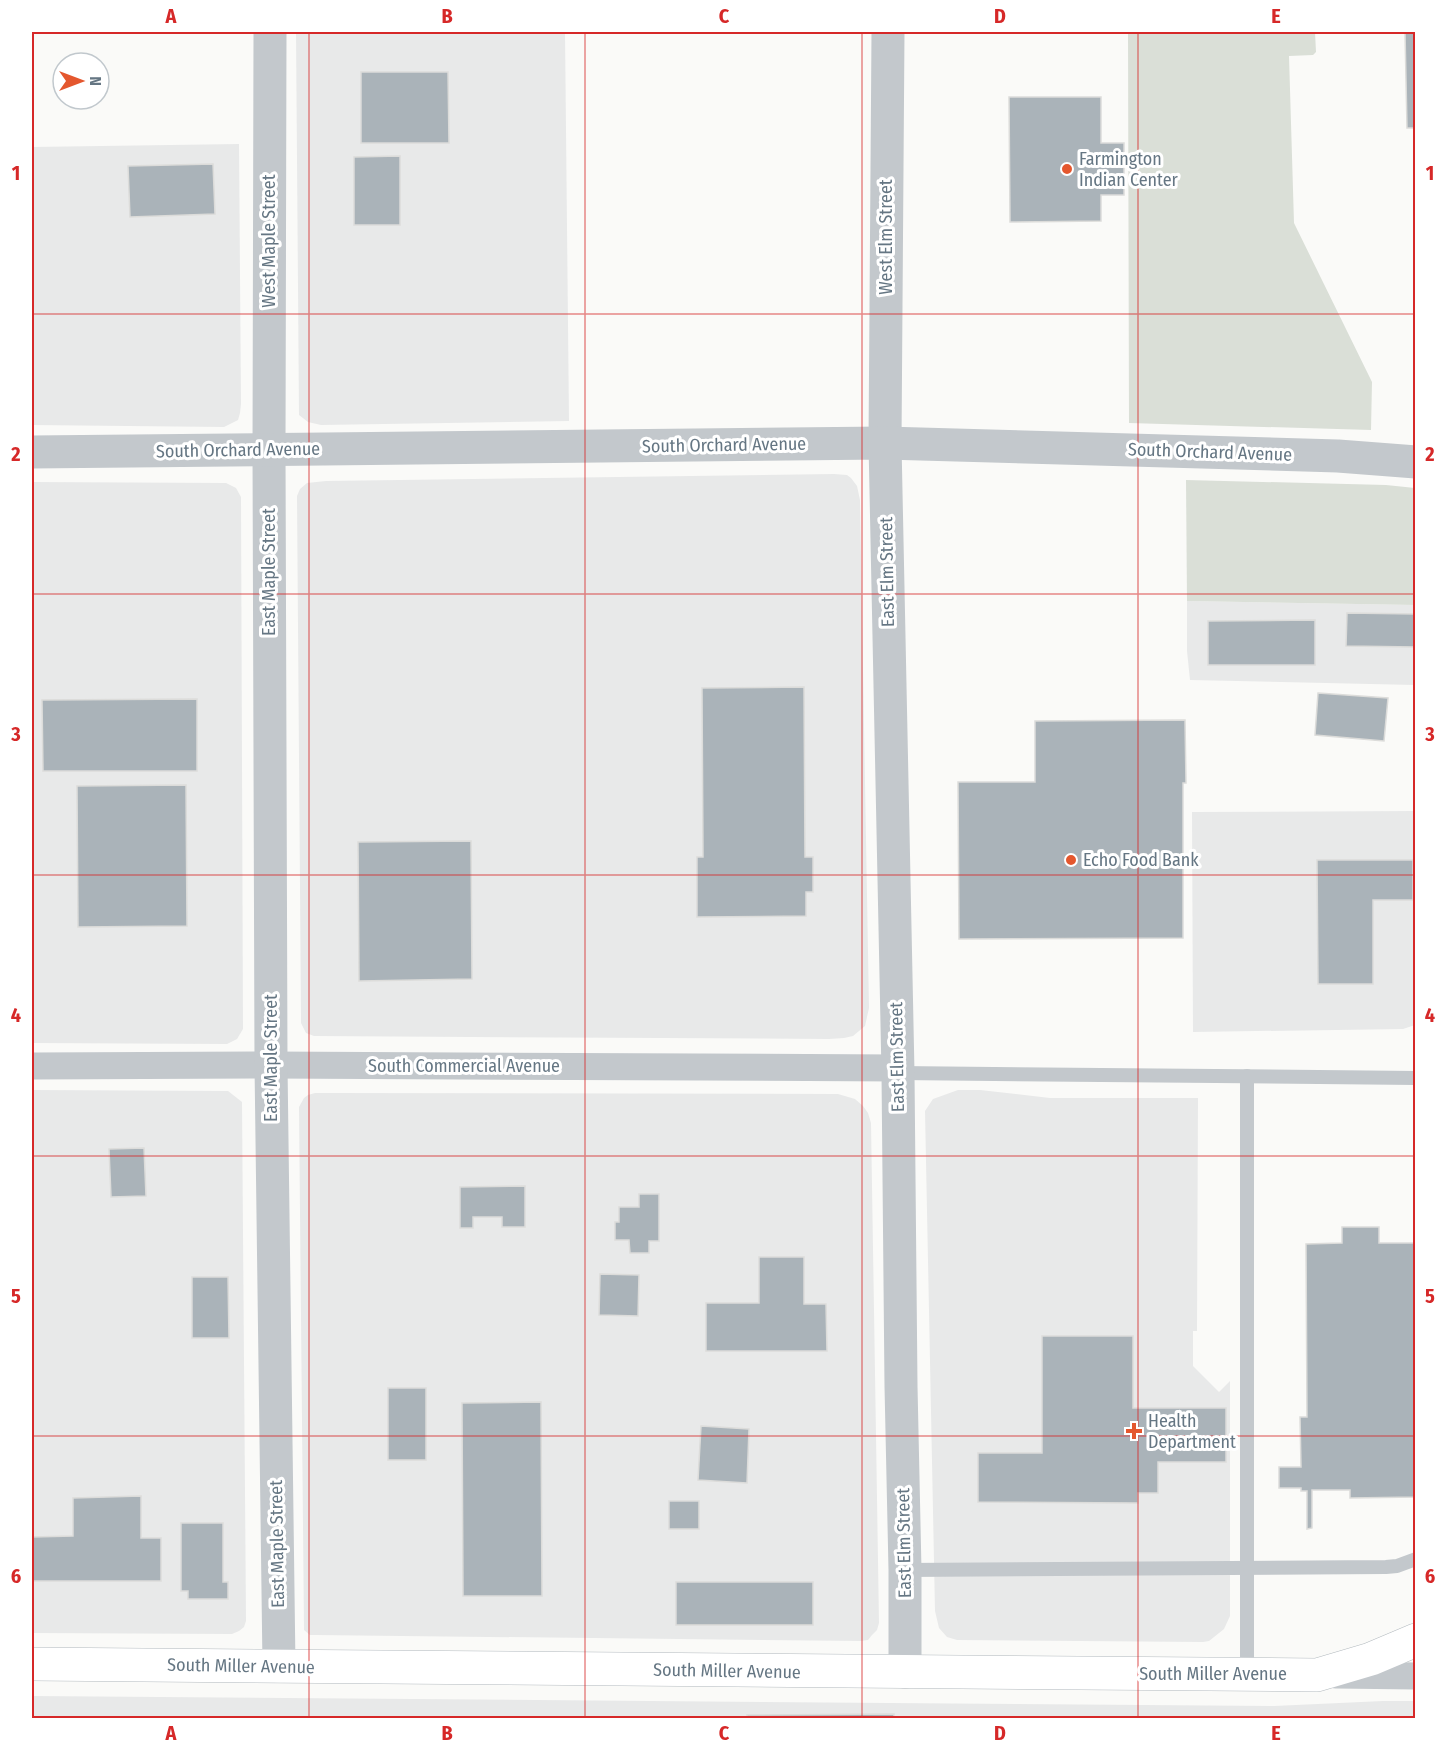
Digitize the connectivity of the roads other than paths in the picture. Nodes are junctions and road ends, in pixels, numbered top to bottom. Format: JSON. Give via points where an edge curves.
{"nodes":[{"id":1,"x":270,"y":32,"type":"edge"},
{"id":2,"x":888,"y":32,"type":"edge"},
{"id":3,"x":885,"y":443,"type":"junction"},
{"id":4,"x":269,"y":450,"type":"junction"},
{"id":5,"x":32,"y":452,"type":"edge"},
{"id":6,"x":1416,"y":462,"type":"edge"},
{"id":7,"x":271,"y":1065,"type":"junction"},
{"id":8,"x":32,"y":1066,"type":"edge"},
{"id":9,"x":897,"y":1070,"type":"junction"},
{"id":10,"x":1247,"y":1076,"type":"junction"},
{"id":11,"x":1416,"y":1078,"type":"edge"},
{"id":12,"x":1416,"y":1559,"type":"edge"},
{"id":13,"x":1247,"y":1568,"type":"junction"},
{"id":14,"x":905,"y":1570,"type":"junction"},
{"id":15,"x":1416,"y":1640,"type":"edge"},
{"id":16,"x":32,"y":1664,"type":"edge"},
{"id":17,"x":279,"y":1666,"type":"junction"},
{"id":18,"x":905,"y":1672,"type":"junction"},
{"id":19,"x":1247,"y":1675,"type":"junction"},
{"id":20,"x":1317,"y":1675,"type":"junction"},
{"id":21,"x":1416,"y":1676,"type":"edge"}],
"edges":[{"from":1,"to":4,"type":"street","name":"West Maple Street"},
{"from":2,"to":3,"type":"street","name":"West Elm Street"},
{"from":3,"to":4,"type":"street","name":"South Orchard Avenue"},
{"from":3,"to":6,"type":"street","name":"South Orchard Avenue","via":[[1338,456]]},
{"from":3,"to":9,"type":"street","name":"East Elm Street"},
{"from":4,"to":5,"type":"street","name":"South Orchard Avenue"},
{"from":4,"to":7,"type":"street","name":"East Maple Street"},
{"from":7,"to":8,"type":"street","name":"South Commercial Avenue"},
{"from":7,"to":9,"type":"street","name":"South Commercial Avenue"},
{"from":7,"to":17,"type":"street","name":"East Maple Street"},
{"from":9,"to":10,"type":"lane"},
{"from":9,"to":14,"type":"street","name":"East Elm Street"},
{"from":10,"to":11,"type":"lane"},
{"from":10,"to":13,"type":"lane"},
{"from":12,"to":13,"type":"lane","via":[[1386,1567]]},
{"from":13,"to":14,"type":"lane"},
{"from":13,"to":19,"type":"lane"},
{"from":14,"to":18,"type":"street","name":"East Elm Street"},
{"from":15,"to":20,"type":"main road","name":"South Miller Avenue"},
{"from":16,"to":17,"type":"main road","name":"South Miller Avenue"},
{"from":17,"to":18,"type":"main road","name":"South Miller Avenue"},
{"from":18,"to":19,"type":"main road","name":"South Miller Avenue"},
{"from":19,"to":20,"type":"main road","name":"South Miller Avenue"},
{"from":20,"to":21,"type":"street"}]}
